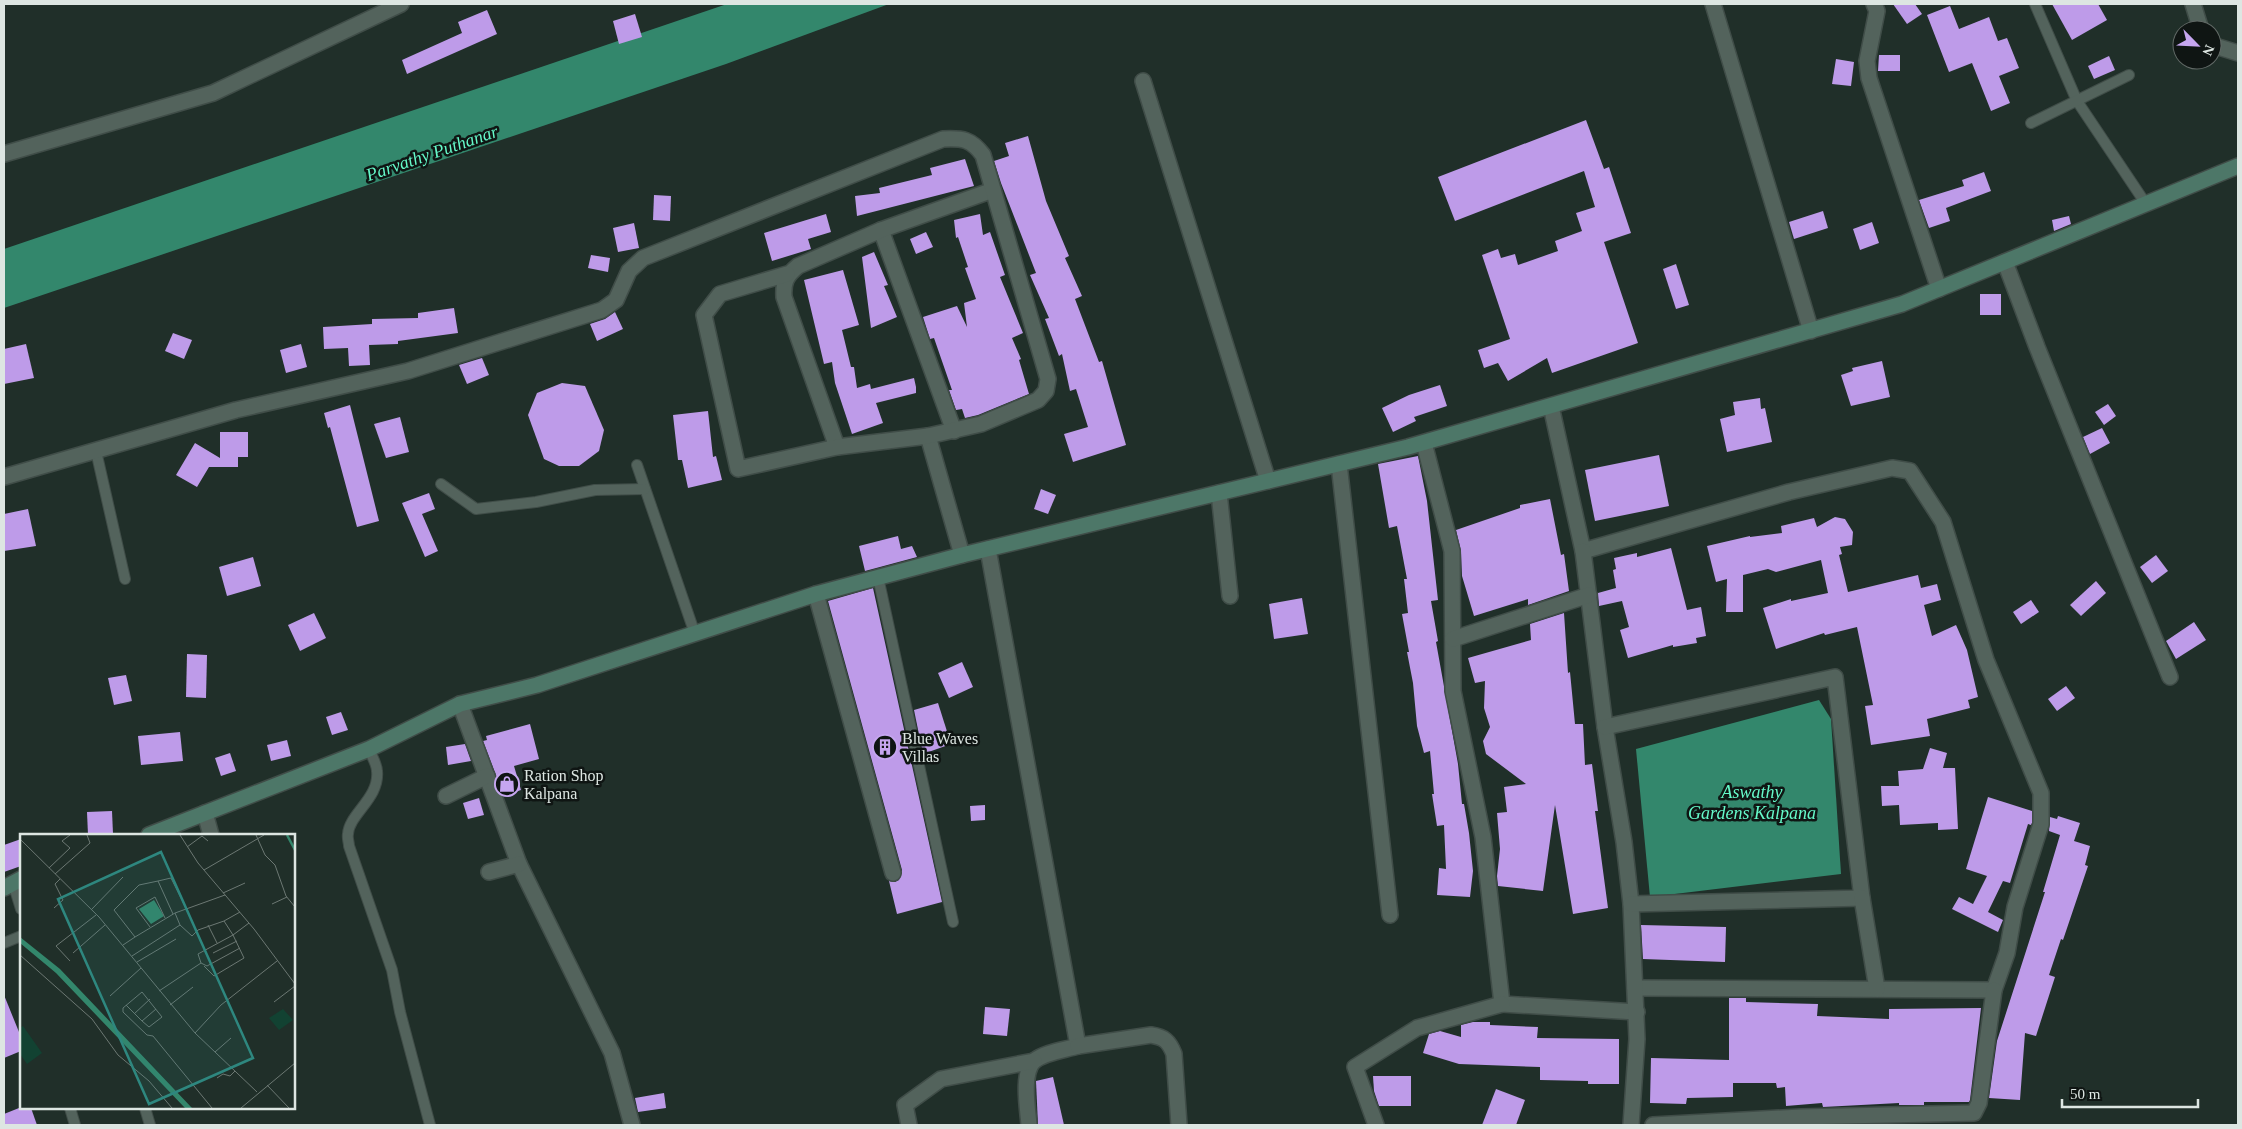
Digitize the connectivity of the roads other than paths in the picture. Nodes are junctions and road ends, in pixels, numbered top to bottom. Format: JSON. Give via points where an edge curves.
{"nodes":[{"id":1,"x":402,"y":4,"type":"edge"},
{"id":2,"x":1713,"y":4,"type":"edge"},
{"id":3,"x":1874,"y":4,"type":"edge"},
{"id":4,"x":2035,"y":4,"type":"edge"},
{"id":5,"x":2193,"y":4,"type":"edge"},
{"id":6,"x":2198,"y":20,"type":"edge"},
{"id":7,"x":2222,"y":48,"type":"edge"},
{"id":8,"x":2238,"y":53,"type":"edge"},
{"id":9,"x":2129,"y":75,"type":"dead end"},
{"id":10,"x":1143,"y":81,"type":"dead end"},
{"id":11,"x":2077,"y":101,"type":"junction"},
{"id":12,"x":2031,"y":122,"type":"dead end"},
{"id":13,"x":4,"y":154,"type":"edge"},
{"id":14,"x":2238,"y":166,"type":"edge"},
{"id":15,"x":993,"y":190,"type":"junction"},
{"id":16,"x":2146,"y":204,"type":"junction"},
{"id":17,"x":881,"y":230,"type":"junction"},
{"id":18,"x":2004,"y":262,"type":"junction"},
{"id":19,"x":787,"y":274,"type":"junction"},
{"id":20,"x":1939,"y":289,"type":"junction"},
{"id":21,"x":1811,"y":330,"type":"junction"},
{"id":22,"x":1551,"y":406,"type":"junction"},
{"id":23,"x":954,"y":431,"type":"junction"},
{"id":24,"x":928,"y":436,"type":"junction"},
{"id":25,"x":1424,"y":443,"type":"junction"},
{"id":26,"x":837,"y":447,"type":"junction"},
{"id":27,"x":96,"y":451,"type":"junction"},
{"id":28,"x":1339,"y":464,"type":"junction"},
{"id":29,"x":637,"y":465,"type":"dead end"},
{"id":30,"x":4,"y":477,"type":"edge"},
{"id":31,"x":1268,"y":481,"type":"junction"},
{"id":32,"x":441,"y":484,"type":"dead end"},
{"id":33,"x":645,"y":489,"type":"junction"},
{"id":34,"x":1219,"y":493,"type":"junction"},
{"id":35,"x":988,"y":549,"type":"junction"},
{"id":36,"x":1583,"y":551,"type":"junction"},
{"id":37,"x":962,"y":555,"type":"junction"},
{"id":38,"x":878,"y":577,"type":"junction"},
{"id":39,"x":125,"y":579,"type":"dead end"},
{"id":40,"x":816,"y":594,"type":"junction"},
{"id":41,"x":1589,"y":595,"type":"junction"},
{"id":42,"x":1230,"y":596,"type":"dead end"},
{"id":43,"x":695,"y":634,"type":"junction"},
{"id":44,"x":1453,"y":640,"type":"junction"},
{"id":45,"x":2170,"y":677,"type":"dead end"},
{"id":46,"x":460,"y":704,"type":"junction"},
{"id":47,"x":1605,"y":727,"type":"junction"},
{"id":48,"x":369,"y":749,"type":"junction"},
{"id":49,"x":487,"y":776,"type":"junction"},
{"id":50,"x":446,"y":796,"type":"dead end"},
{"id":51,"x":205,"y":813,"type":"junction"},
{"id":52,"x":152,"y":834,"type":"edge"},
{"id":53,"x":211,"y":834,"type":"edge"},
{"id":54,"x":519,"y":864,"type":"junction"},
{"id":55,"x":489,"y":872,"type":"dead end"},
{"id":56,"x":893,"y":873,"type":"dead end"},
{"id":57,"x":13,"y":883,"type":"edge"},
{"id":58,"x":1862,"y":898,"type":"junction"},
{"id":59,"x":1631,"y":904,"type":"junction"},
{"id":60,"x":20,"y":906,"type":"edge"},
{"id":61,"x":1390,"y":915,"type":"dead end"},
{"id":62,"x":953,"y":922,"type":"dead end"},
{"id":63,"x":20,"y":936,"type":"edge"},
{"id":64,"x":4,"y":944,"type":"edge"},
{"id":65,"x":1635,"y":988,"type":"junction"},
{"id":66,"x":1877,"y":989,"type":"junction"},
{"id":67,"x":1994,"y":990,"type":"junction"},
{"id":68,"x":1502,"y":1004,"type":"junction"},
{"id":69,"x":1637,"y":1012,"type":"junction"},
{"id":70,"x":1078,"y":1046,"type":"junction"},
{"id":71,"x":1034,"y":1061,"type":"junction"},
{"id":72,"x":70,"y":1109,"type":"edge"},
{"id":73,"x":145,"y":1109,"type":"edge"},
{"id":74,"x":75,"y":1125,"type":"edge"},
{"id":75,"x":150,"y":1125,"type":"edge"},
{"id":76,"x":430,"y":1125,"type":"edge"},
{"id":77,"x":632,"y":1125,"type":"edge"},
{"id":78,"x":909,"y":1125,"type":"edge"},
{"id":79,"x":1029,"y":1125,"type":"edge"},
{"id":80,"x":1179,"y":1125,"type":"edge"},
{"id":81,"x":1376,"y":1125,"type":"edge"},
{"id":82,"x":1631,"y":1125,"type":"edge"},
{"id":83,"x":1653,"y":1125,"type":"edge"}],
"edges":[{"from":1,"to":13,"type":"street","via":[[214,93]]},
{"from":2,"to":21,"type":"street"},
{"from":3,"to":20,"type":"street","via":[[1877,11],[1868,49],[1869,78]]},
{"from":4,"to":11,"type":"lane"},
{"from":5,"to":6,"type":"street"},
{"from":7,"to":8,"type":"street"},
{"from":9,"to":11,"type":"lane"},
{"from":10,"to":31,"type":"street"},
{"from":11,"to":12,"type":"lane"},
{"from":11,"to":16,"type":"lane"},
{"from":14,"to":16,"type":"street"},
{"from":15,"to":17,"type":"street"},
{"from":15,"to":23,"type":"street","via":[[1048,378],[1047,385],[1038,400],[981,424]]},
{"from":15,"to":27,"type":"street","via":[[983,155],[974,144],[959,138],[943,139],[643,258],[629,271],[616,300],[602,310],[408,371],[236,410]]},
{"from":16,"to":18,"type":"street"},
{"from":17,"to":19,"type":"street","via":[[798,266]]},
{"from":17,"to":23,"type":"street"},
{"from":18,"to":20,"type":"street"},
{"from":18,"to":45,"type":"street"},
{"from":19,"to":26,"type":"street","via":[[783,284],[784,297]]},
{"from":19,"to":26,"type":"street","via":[[720,294],[704,315],[738,469]]},
{"from":20,"to":21,"type":"street","via":[[1902,304]]},
{"from":21,"to":22,"type":"street"},
{"from":22,"to":25,"type":"street"},
{"from":22,"to":36,"type":"street"},
{"from":23,"to":24,"type":"street"},
{"from":24,"to":26,"type":"street"},
{"from":24,"to":37,"type":"street"},
{"from":25,"to":28,"type":"street"},
{"from":25,"to":44,"type":"street","via":[[1452,551]]},
{"from":27,"to":30,"type":"street"},
{"from":27,"to":39,"type":"lane"},
{"from":28,"to":31,"type":"street"},
{"from":28,"to":61,"type":"street"},
{"from":29,"to":33,"type":"lane"},
{"from":31,"to":34,"type":"street"},
{"from":32,"to":33,"type":"lane","via":[[476,509],[536,502],[595,490]]},
{"from":33,"to":43,"type":"lane"},
{"from":34,"to":35,"type":"street"},
{"from":34,"to":42,"type":"street"},
{"from":35,"to":37,"type":"street"},
{"from":35,"to":70,"type":"street"},
{"from":36,"to":41,"type":"street"},
{"from":36,"to":67,"type":"street","via":[[1789,492],[1892,468],[1910,471],[1943,522],[1986,660],[2040,793],[2042,824],[2015,907],[2007,952]]},
{"from":37,"to":38,"type":"street"},
{"from":38,"to":40,"type":"street"},
{"from":38,"to":62,"type":"lane"},
{"from":40,"to":43,"type":"street"},
{"from":40,"to":56,"type":"street"},
{"from":41,"to":44,"type":"street"},
{"from":41,"to":47,"type":"street"},
{"from":43,"to":46,"type":"street","via":[[537,685]]},
{"from":44,"to":68,"type":"street","via":[[1454,691],[1483,837]]},
{"from":46,"to":48,"type":"street"},
{"from":46,"to":49,"type":"street"},
{"from":47,"to":58,"type":"street","via":[[1835,677]]},
{"from":47,"to":59,"type":"street"},
{"from":48,"to":51,"type":"street"},
{"from":48,"to":76,"type":"lane","via":[[377,770],[375,784],[371,797],[350,825],[349,846],[392,970]]},
{"from":49,"to":50,"type":"street"},
{"from":49,"to":54,"type":"street"},
{"from":51,"to":52,"type":"street"},
{"from":51,"to":53,"type":"street"},
{"from":54,"to":55,"type":"street"},
{"from":54,"to":77,"type":"street","via":[[612,1054]]},
{"from":57,"to":60,"type":"lane"},
{"from":58,"to":59,"type":"street"},
{"from":58,"to":66,"type":"street"},
{"from":59,"to":65,"type":"street"},
{"from":63,"to":64,"type":"lane"},
{"from":65,"to":66,"type":"street"},
{"from":65,"to":69,"type":"street"},
{"from":66,"to":67,"type":"street"},
{"from":67,"to":83,"type":"street","via":[[1974,1113]]},
{"from":68,"to":69,"type":"street"},
{"from":68,"to":81,"type":"street","via":[[1417,1028],[1356,1067]]},
{"from":69,"to":82,"type":"street"},
{"from":70,"to":71,"type":"street"},
{"from":70,"to":80,"type":"street","via":[[1151,1035],[1170,1043],[1174,1054]]},
{"from":71,"to":78,"type":"street","via":[[941,1079],[905,1105]]},
{"from":71,"to":79,"type":"street","via":[[1026,1086]]},
{"from":72,"to":74,"type":"lane"},
{"from":73,"to":75,"type":"lane"}]}
